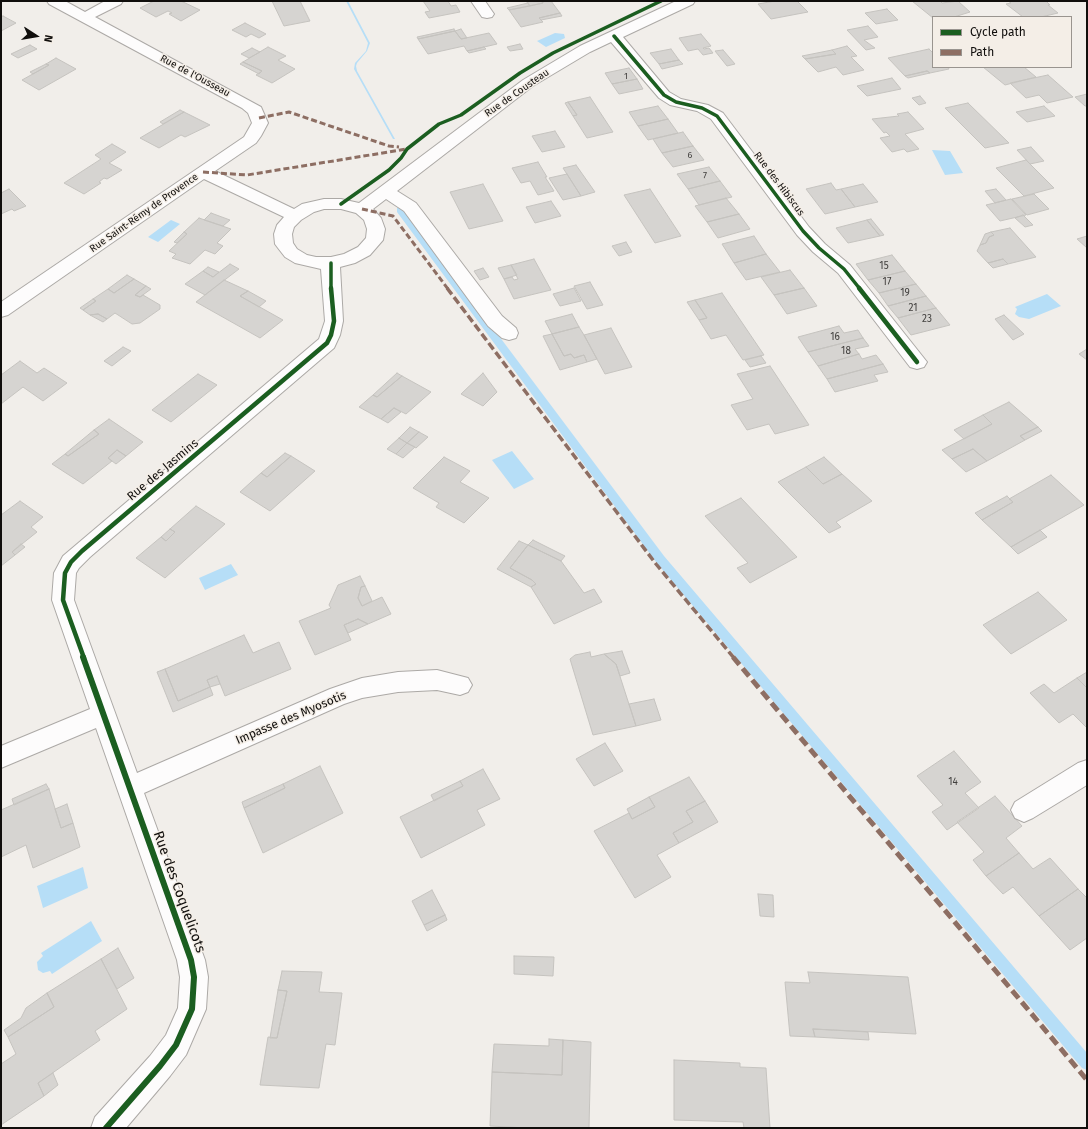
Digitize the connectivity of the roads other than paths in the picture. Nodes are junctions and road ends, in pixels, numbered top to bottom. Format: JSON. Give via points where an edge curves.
{"nodes":[{"id":1,"x":54,"y":1,"type":"edge"},
{"id":2,"x":116,"y":1,"type":"edge"},
{"id":3,"x":478,"y":1,"type":"edge"},
{"id":4,"x":688,"y":1,"type":"edge"},
{"id":5,"x":487,"y":14,"type":"dead end"},
{"id":6,"x":85,"y":17,"type":"junction"},
{"id":7,"x":614,"y":36,"type":"junction"},
{"id":8,"x":203,"y":172,"type":"junction"},
{"id":9,"x":385,"y":191,"type":"junction"},
{"id":10,"x":362,"y":209,"type":"junction"},
{"id":11,"x":295,"y":216,"type":"junction"},
{"id":12,"x":331,"y":263,"type":"junction"},
{"id":13,"x":1,"y":311,"type":"edge"},
{"id":14,"x":509,"y":333,"type":"dead end"},
{"id":15,"x":917,"y":362,"type":"dead end"},
{"id":16,"x":460,"y":685,"type":"dead end"},
{"id":17,"x":104,"y":714,"type":"junction"},
{"id":18,"x":1,"y":757,"type":"edge"},
{"id":19,"x":1087,"y":771,"type":"edge"},
{"id":20,"x":129,"y":788,"type":"junction"},
{"id":21,"x":1024,"y":810,"type":"dead end"},
{"id":22,"x":106,"y":1128,"type":"edge"}],
"edges":[{"from":1,"to":6,"type":"street","name":"Rue de l'Ousseau"},
{"from":2,"to":6,"type":"street"},
{"from":3,"to":5,"type":"street"},
{"from":4,"to":7,"type":"street","name":"Rue de Cousteau"},
{"from":6,"to":8,"type":"street","name":"Rue de l'Ousseau","via":[[248,105],[258,114],[259,128],[250,140]]},
{"from":7,"to":9,"type":"street","name":"Rue de Cousteau","via":[[585,49],[528,83]]},
{"from":7,"to":15,"type":"street","name":"Rue des Hibiscus","via":[[664,96],[676,102],[702,108],[716,116],[803,231],[844,269]]},
{"from":8,"to":11,"type":"street","name":"Rue Saint-Rémy de Provence"},
{"from":8,"to":13,"type":"street","name":"Rue Saint-Rémy de Provence"},
{"from":9,"to":10,"type":"street","name":"Rue de Cousteau"},
{"from":9,"to":14,"type":"street","via":[[410,207],[496,321]]},
{"from":10,"to":11,"type":"street","via":[[342,204],[324,204],[308,208]]},
{"from":10,"to":12,"type":"street","via":[[372,218],[376,229],[374,240],[364,251],[349,259]]},
{"from":11,"to":12,"type":"street","via":[[286,225],[283,234],[284,244],[291,253],[301,259]]},
{"from":12,"to":17,"type":"street","name":"Rue des Jasmins","via":[[334,321],[327,343],[71,562],[63,587],[63,600]]},
{"from":16,"to":20,"type":"street","name":"Impasse des Myosotis","via":[[437,680],[398,682],[362,688],[338,696]]},
{"from":17,"to":18,"type":"street"},
{"from":17,"to":20,"type":"street","name":"Rue des Coquelicots"},
{"from":19,"to":21,"type":"street"},
{"from":20,"to":22,"type":"street","name":"Rue des Coquelicots","via":[[191,960],[194,995],[192,1009],[176,1045]]}]}
